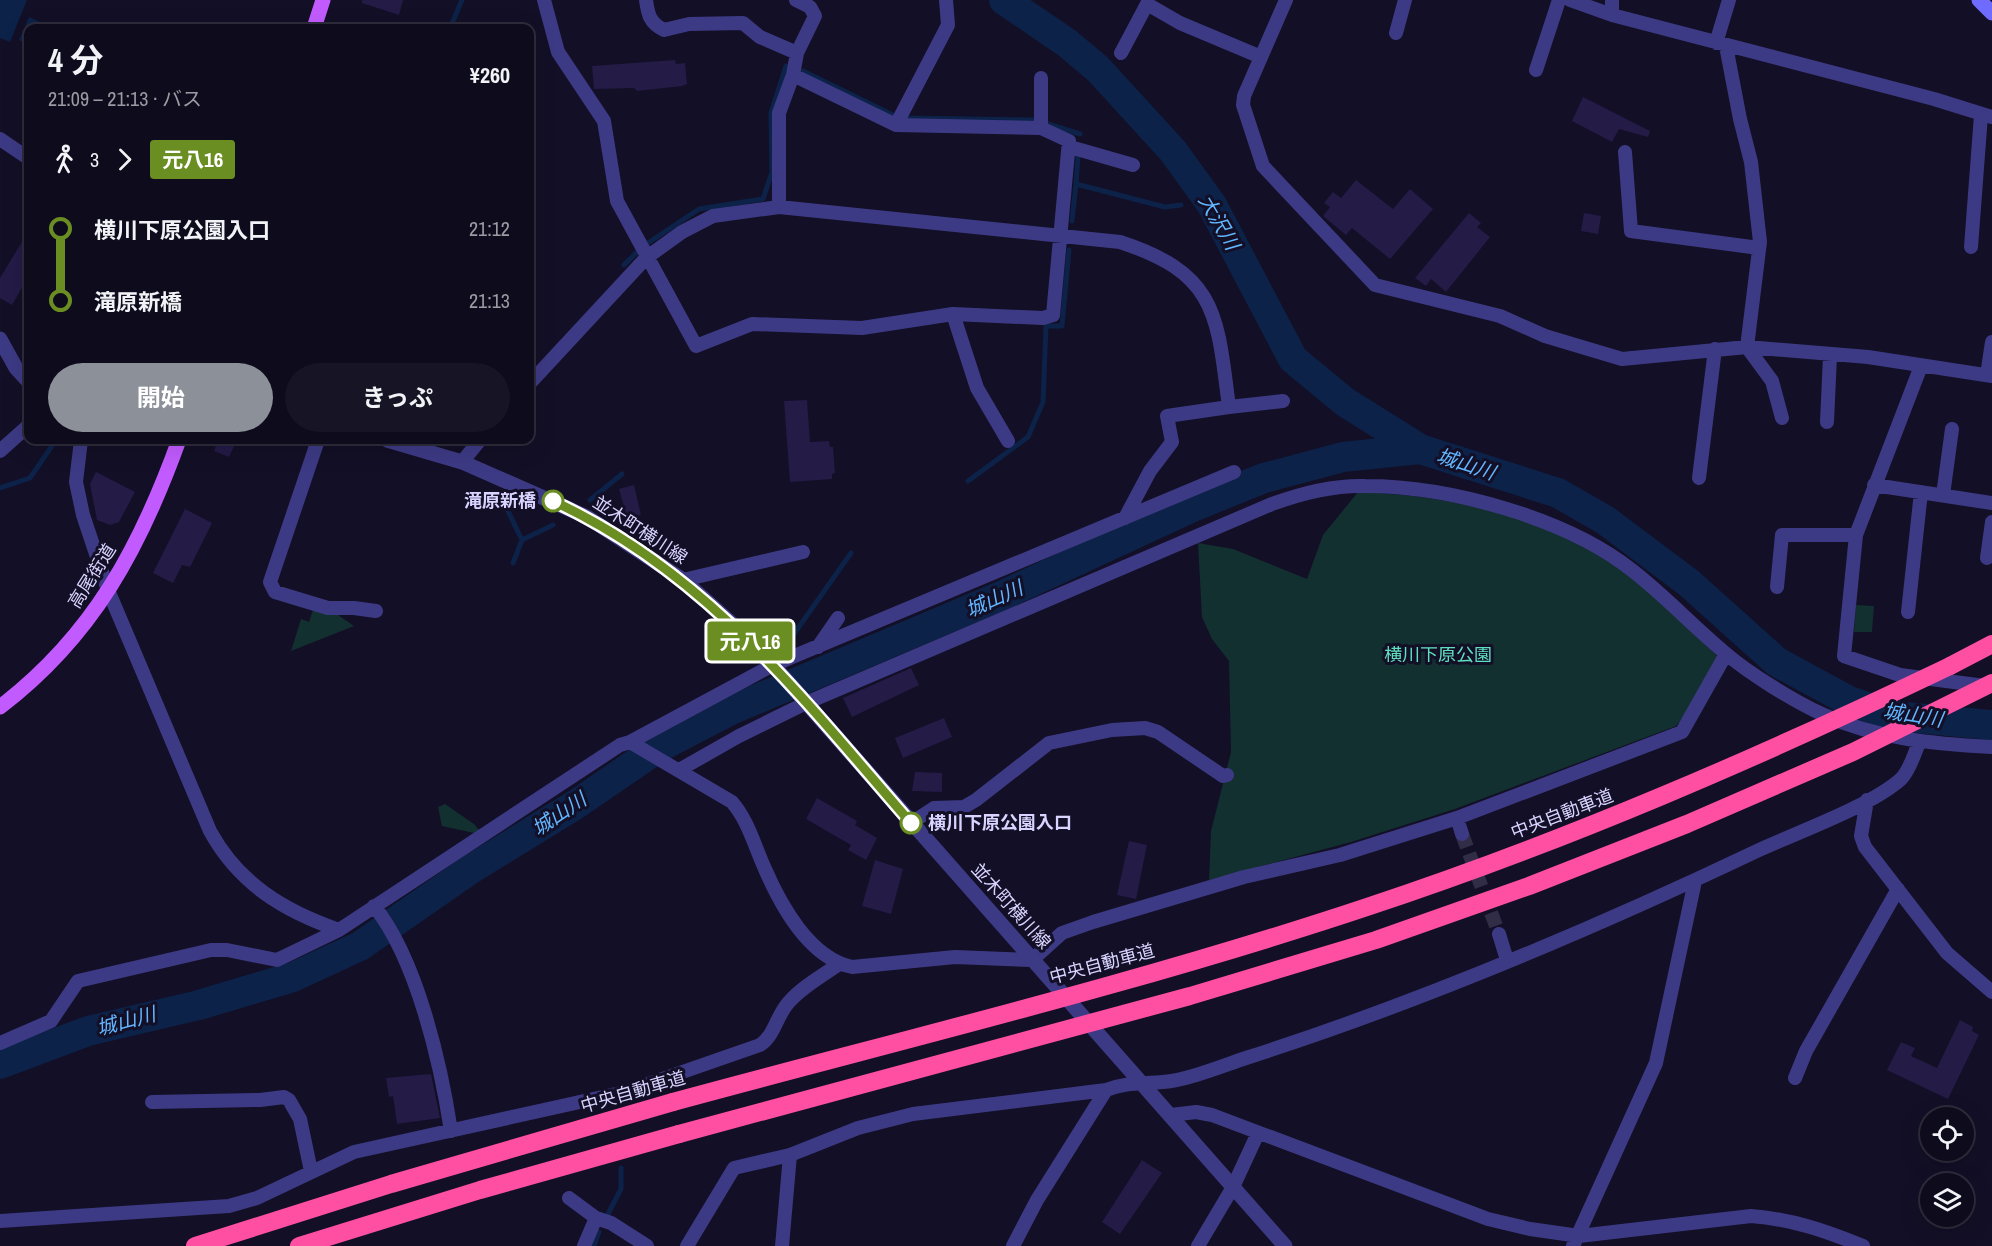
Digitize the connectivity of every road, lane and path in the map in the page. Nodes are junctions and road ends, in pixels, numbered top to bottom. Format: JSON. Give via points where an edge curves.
{"nodes":[{"id":1,"x":323,"y":0,"type":"edge"},
{"id":2,"x":544,"y":0,"type":"edge"},
{"id":3,"x":646,"y":0,"type":"edge"},
{"id":4,"x":796,"y":0,"type":"edge"},
{"id":5,"x":946,"y":0,"type":"edge"},
{"id":6,"x":1286,"y":0,"type":"edge"},
{"id":7,"x":1405,"y":0,"type":"edge"},
{"id":8,"x":1559,"y":0,"type":"edge"},
{"id":9,"x":1570,"y":0,"type":"edge"},
{"id":10,"x":1612,"y":0,"type":"edge"},
{"id":11,"x":1729,"y":0,"type":"edge"},
{"id":12,"x":1979,"y":0,"type":"edge"},
{"id":13,"x":1992,"y":13,"type":"edge"},
{"id":14,"x":1612,"y":15,"type":"junction"},
{"id":15,"x":315,"y":24,"type":"edge"},
{"id":16,"x":1396,"y":33,"type":"dead end"},
{"id":17,"x":1721,"y":44,"type":"junction"},
{"id":18,"x":797,"y":53,"type":"junction"},
{"id":19,"x":1120,"y":53,"type":"dead end"},
{"id":20,"x":1261,"y":57,"type":"junction"},
{"id":21,"x":1536,"y":70,"type":"dead end"},
{"id":22,"x":793,"y":75,"type":"junction"},
{"id":23,"x":1041,"y":78,"type":"dead end"},
{"id":24,"x":1986,"y":116,"type":"edge"},
{"id":25,"x":896,"y":125,"type":"junction"},
{"id":26,"x":1041,"y":128,"type":"junction"},
{"id":27,"x":0,"y":139,"type":"edge"},
{"id":28,"x":1070,"y":147,"type":"junction"},
{"id":29,"x":1625,"y":152,"type":"dead end"},
{"id":30,"x":24,"y":155,"type":"edge"},
{"id":31,"x":1133,"y":165,"type":"dead end"},
{"id":32,"x":779,"y":207,"type":"junction"},
{"id":33,"x":1062,"y":235,"type":"junction"},
{"id":34,"x":1759,"y":248,"type":"junction"},
{"id":35,"x":1971,"y":248,"type":"dead end"},
{"id":36,"x":646,"y":258,"type":"junction"},
{"id":37,"x":953,"y":314,"type":"junction"},
{"id":38,"x":0,"y":339,"type":"edge"},
{"id":39,"x":1992,"y":342,"type":"edge"},
{"id":40,"x":1747,"y":347,"type":"junction"},
{"id":41,"x":1715,"y":349,"type":"junction"},
{"id":42,"x":1830,"y":356,"type":"junction"},
{"id":43,"x":1921,"y":366,"type":"junction"},
{"id":44,"x":1990,"y":375,"type":"edge"},
{"id":45,"x":24,"y":377,"type":"edge"},
{"id":46,"x":534,"y":379,"type":"edge"},
{"id":47,"x":1283,"y":401,"type":"dead end"},
{"id":48,"x":1229,"y":406,"type":"junction"},
{"id":49,"x":1782,"y":418,"type":"dead end"},
{"id":50,"x":1827,"y":422,"type":"dead end"},
{"id":51,"x":1952,"y":429,"type":"dead end"},
{"id":52,"x":24,"y":430,"type":"edge"},
{"id":53,"x":1008,"y":441,"type":"dead end"},
{"id":54,"x":81,"y":444,"type":"edge"},
{"id":55,"x":178,"y":444,"type":"edge"},
{"id":56,"x":317,"y":444,"type":"edge"},
{"id":57,"x":401,"y":444,"type":"edge"},
{"id":58,"x":477,"y":444,"type":"edge"},
{"id":59,"x":0,"y":451,"type":"edge"},
{"id":60,"x":462,"y":462,"type":"junction"},
{"id":61,"x":1234,"y":472,"type":"dead end"},
{"id":62,"x":1699,"y":478,"type":"dead end"},
{"id":63,"x":1874,"y":485,"type":"junction"},
{"id":64,"x":1921,"y":492,"type":"junction"},
{"id":65,"x":1943,"y":495,"type":"junction"},
{"id":66,"x":1992,"y":503,"type":"edge"},
{"id":67,"x":1125,"y":518,"type":"junction"},
{"id":68,"x":1992,"y":522,"type":"edge"},
{"id":69,"x":1856,"y":535,"type":"junction"},
{"id":70,"x":803,"y":552,"type":"dead end"},
{"id":71,"x":1988,"y":558,"type":"dead end"},
{"id":72,"x":683,"y":580,"type":"junction"},
{"id":73,"x":1777,"y":587,"type":"dead end"},
{"id":74,"x":108,"y":590,"type":"junction"},
{"id":75,"x":376,"y":611,"type":"dead end"},
{"id":76,"x":1908,"y":612,"type":"dead end"},
{"id":77,"x":838,"y":618,"type":"dead end"},
{"id":78,"x":1992,"y":644,"type":"edge"},
{"id":79,"x":818,"y":647,"type":"junction"},
{"id":80,"x":1726,"y":654,"type":"junction"},
{"id":81,"x":776,"y":668,"type":"junction"},
{"id":82,"x":1992,"y":684,"type":"edge"},
{"id":83,"x":804,"y":701,"type":"junction"},
{"id":84,"x":0,"y":707,"type":"edge"},
{"id":85,"x":1919,"y":743,"type":"junction"},
{"id":86,"x":634,"y":744,"type":"junction"},
{"id":87,"x":1992,"y":747,"type":"edge"},
{"id":88,"x":674,"y":769,"type":"junction"},
{"id":89,"x":1227,"y":775,"type":"dead end"},
{"id":90,"x":1867,"y":800,"type":"junction"},
{"id":91,"x":1457,"y":818,"type":"junction"},
{"id":92,"x":911,"y":823,"type":"junction"},
{"id":93,"x":1462,"y":834,"type":"tunnel mouth"},
{"id":94,"x":1695,"y":881,"type":"junction"},
{"id":95,"x":1898,"y":889,"type":"junction"},
{"id":96,"x":377,"y":909,"type":"junction"},
{"id":97,"x":339,"y":930,"type":"junction"},
{"id":98,"x":1499,"y":934,"type":"tunnel mouth"},
{"id":99,"x":1032,"y":960,"type":"junction"},
{"id":100,"x":1507,"y":960,"type":"junction"},
{"id":101,"x":839,"y":964,"type":"junction"},
{"id":102,"x":1992,"y":992,"type":"edge"},
{"id":103,"x":0,"y":1043,"type":"edge"},
{"id":104,"x":1795,"y":1078,"type":"dead end"},
{"id":105,"x":1140,"y":1082,"type":"junction"},
{"id":106,"x":1106,"y":1090,"type":"junction"},
{"id":107,"x":152,"y":1102,"type":"dead end"},
{"id":108,"x":1171,"y":1115,"type":"junction"},
{"id":109,"x":451,"y":1131,"type":"junction"},
{"id":110,"x":1258,"y":1133,"type":"junction"},
{"id":111,"x":790,"y":1155,"type":"junction"},
{"id":112,"x":311,"y":1171,"type":"junction"},
{"id":113,"x":1233,"y":1187,"type":"junction"},
{"id":114,"x":569,"y":1198,"type":"dead end"},
{"id":115,"x":596,"y":1218,"type":"junction"},
{"id":116,"x":0,"y":1221,"type":"edge"},
{"id":117,"x":1576,"y":1241,"type":"edge"},
{"id":118,"x":195,"y":1246,"type":"edge"},
{"id":119,"x":299,"y":1246,"type":"edge"},
{"id":120,"x":584,"y":1246,"type":"edge"},
{"id":121,"x":647,"y":1246,"type":"edge"},
{"id":122,"x":687,"y":1246,"type":"edge"},
{"id":123,"x":782,"y":1246,"type":"edge"},
{"id":124,"x":1013,"y":1246,"type":"edge"},
{"id":125,"x":1197,"y":1246,"type":"edge"},
{"id":126,"x":1285,"y":1246,"type":"edge"},
{"id":127,"x":1863,"y":1246,"type":"edge"}],
"edges":[{"from":1,"to":15,"type":"main road"},
{"from":2,"to":36,"type":"street","via":[[558,52],[604,121],[617,201]]},
{"from":3,"to":18,"type":"street","via":[[648,16],[664,30],[689,24],[743,23],[760,37]]},
{"from":4,"to":18,"type":"street","via":[[810,7],[815,16]]},
{"from":5,"to":25,"type":"street","via":[[948,25]]},
{"from":6,"to":20,"type":"street"},
{"from":7,"to":16,"type":"street"},
{"from":8,"to":21,"type":"street"},
{"from":9,"to":14,"type":"street"},
{"from":10,"to":14,"type":"street"},
{"from":11,"to":17,"type":"street"},
{"from":12,"to":13,"type":"main road"},
{"from":14,"to":17,"type":"street"},
{"from":17,"to":24,"type":"street"},
{"from":17,"to":34,"type":"street","via":[[1751,162]]},
{"from":18,"to":22,"type":"street"},
{"from":19,"to":20,"type":"street","via":[[1147,4],[1180,23]]},
{"from":20,"to":41,"type":"street","via":[[1243,105],[1263,166],[1376,285],[1500,316],[1545,336],[1622,359]]},
{"from":22,"to":25,"type":"street"},
{"from":22,"to":32,"type":"street","via":[[779,113]]},
{"from":23,"to":26,"type":"street"},
{"from":24,"to":35,"type":"street"},
{"from":25,"to":26,"type":"street"},
{"from":26,"to":28,"type":"street","via":[[1069,141]]},
{"from":27,"to":30,"type":"street"},
{"from":28,"to":31,"type":"street"},
{"from":28,"to":33,"type":"street"},
{"from":29,"to":34,"type":"street","via":[[1631,231]]},
{"from":32,"to":33,"type":"street"},
{"from":32,"to":36,"type":"street","via":[[713,216]]},
{"from":33,"to":37,"type":"street","via":[[1053,315],[1043,318]]},
{"from":33,"to":48,"type":"street","via":[[1120,242],[1146,250],[1189,277],[1219,328]]},
{"from":34,"to":40,"type":"street"},
{"from":36,"to":37,"type":"street","via":[[696,346],[752,324],[862,328]]},
{"from":36,"to":46,"type":"street"},
{"from":37,"to":53,"type":"street","via":[[977,388]]},
{"from":38,"to":45,"type":"street"},
{"from":39,"to":44,"type":"street"},
{"from":40,"to":41,"type":"street"},
{"from":40,"to":42,"type":"street"},
{"from":40,"to":49,"type":"street","via":[[1772,381]]},
{"from":41,"to":62,"type":"street"},
{"from":42,"to":43,"type":"street","via":[[1868,357]]},
{"from":42,"to":50,"type":"street"},
{"from":43,"to":44,"type":"street"},
{"from":43,"to":63,"type":"street"},
{"from":47,"to":48,"type":"street"},
{"from":48,"to":67,"type":"street","via":[[1167,416],[1172,442],[1150,471]]},
{"from":51,"to":65,"type":"street"},
{"from":52,"to":59,"type":"street"},
{"from":54,"to":74,"type":"street","via":[[76,482]]},
{"from":55,"to":74,"type":"main road","name":"高尾街道","via":[[157,500]]},
{"from":56,"to":75,"type":"street","via":[[270,582],[275,592],[328,608]]},
{"from":57,"to":60,"type":"street","name":"並木町横川線"},
{"from":58,"to":60,"type":"street"},
{"from":60,"to":72,"type":"street","name":"並木町横川線","via":[[587,517]]},
{"from":61,"to":67,"type":"street"},
{"from":63,"to":64,"type":"street"},
{"from":63,"to":69,"type":"street"},
{"from":64,"to":65,"type":"street"},
{"from":64,"to":76,"type":"street"},
{"from":65,"to":66,"type":"street"},
{"from":67,"to":79,"type":"street"},
{"from":68,"to":71,"type":"street"},
{"from":69,"to":73,"type":"street","via":[[1782,535]]},
{"from":69,"to":82,"type":"street","via":[[1844,656],[1900,675],[1956,684]]},
{"from":70,"to":72,"type":"street"},
{"from":72,"to":81,"type":"street","name":"並木町横川線"},
{"from":74,"to":84,"type":"main road","name":"高尾街道","via":[[72,642],[28,686]]},
{"from":74,"to":97,"type":"street","via":[[221,852],[242,877],[300,916]]},
{"from":77,"to":79,"type":"street"},
{"from":78,"to":118,"type":"highway","name":"中央自動車道","bridge":true,"via":[[1810,734],[1645,804],[1367,907],[1183,964],[673,1102]]},
{"from":79,"to":81,"type":"street"},
{"from":80,"to":83,"type":"street","via":[[1631,569],[1560,528],[1486,503],[1365,486],[1311,492],[1272,504]]},
{"from":80,"to":85,"type":"street","via":[[1822,714],[1858,729]]},
{"from":80,"to":91,"type":"street","via":[[1682,732]]},
{"from":81,"to":83,"type":"street"},
{"from":81,"to":86,"type":"street"},
{"from":82,"to":119,"type":"highway","bridge":true,"via":[[1853,752],[1687,824],[1387,936],[1190,996],[480,1190]]},
{"from":83,"to":88,"type":"street"},
{"from":83,"to":92,"type":"street","name":"並木町横川線"},
{"from":85,"to":87,"type":"street"},
{"from":85,"to":90,"type":"street","via":[[1907,772]]},
{"from":86,"to":88,"type":"street"},
{"from":86,"to":96,"type":"street","via":[[620,746]]},
{"from":88,"to":101,"type":"street","via":[[732,802],[743,815],[774,888],[799,928]]},
{"from":89,"to":92,"type":"street","via":[[1158,732],[1112,730],[1049,743],[964,807],[934,808]]},
{"from":90,"to":94,"type":"street"},
{"from":90,"to":95,"type":"street","via":[[1861,836],[1865,847]]},
{"from":91,"to":93,"type":"street"},
{"from":91,"to":99,"type":"street","via":[[1340,855],[1244,877],[1094,922],[1062,933]]},
{"from":92,"to":99,"type":"street","name":"並木町横川線"},
{"from":94,"to":100,"type":"street"},
{"from":94,"to":117,"type":"street","via":[[1656,1063]]},
{"from":95,"to":102,"type":"street","via":[[1947,953]]},
{"from":95,"to":104,"type":"street","via":[[1806,1051]]},
{"from":96,"to":97,"type":"street"},
{"from":96,"to":109,"type":"street","via":[[399,943],[431,1037]]},
{"from":97,"to":103,"type":"street","via":[[277,960],[211,950],[78,981],[51,1021]]},
{"from":98,"to":100,"type":"street"},
{"from":99,"to":101,"type":"street","via":[[955,957],[852,967]]},
{"from":99,"to":105,"type":"street","name":"並木町横川線"},
{"from":100,"to":105,"type":"street","via":[[1246,1058],[1164,1082]]},
{"from":101,"to":109,"type":"street","via":[[789,1001],[776,1019],[770,1039],[760,1045],[625,1092]]},
{"from":105,"to":106,"type":"street"},
{"from":105,"to":108,"type":"street","name":"並木町横川線"},
{"from":106,"to":111,"type":"street","via":[[913,1114],[858,1128]]},
{"from":106,"to":124,"type":"street"},
{"from":107,"to":112,"type":"street","via":[[284,1097],[300,1119]]},
{"from":108,"to":110,"type":"street","via":[[1212,1115]]},
{"from":108,"to":113,"type":"street","name":"並木町横川線"},
{"from":109,"to":112,"type":"street","via":[[371,1147]]},
{"from":110,"to":113,"type":"street"},
{"from":110,"to":117,"type":"street","via":[[1488,1219]]},
{"from":111,"to":122,"type":"street","via":[[734,1167]]},
{"from":111,"to":123,"type":"street"},
{"from":112,"to":116,"type":"street","via":[[257,1198],[229,1206]]},
{"from":113,"to":125,"type":"street"},
{"from":113,"to":126,"type":"street","name":"並木町横川線"},
{"from":114,"to":115,"type":"street"},
{"from":115,"to":120,"type":"street"},
{"from":115,"to":121,"type":"street"},
{"from":117,"to":127,"type":"street","via":[[1751,1216],[1815,1227]]}]}
